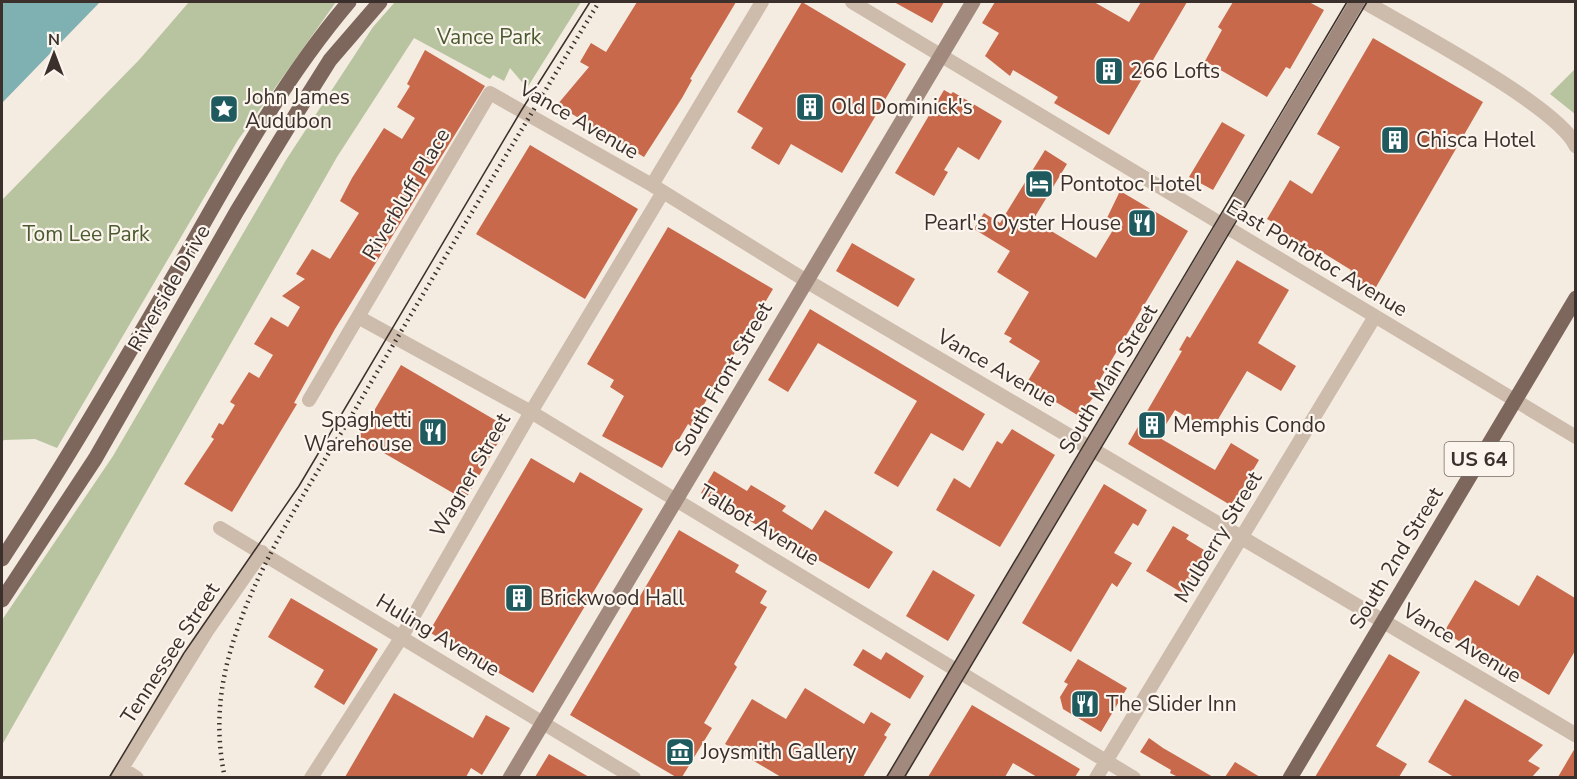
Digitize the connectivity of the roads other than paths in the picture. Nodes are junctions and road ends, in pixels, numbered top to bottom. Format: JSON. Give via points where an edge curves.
{"nodes":[{"id":1,"x":349,"y":2,"type":"edge"},
{"id":2,"x":380,"y":2,"type":"edge"},
{"id":3,"x":762,"y":2,"type":"edge"},
{"id":4,"x":852,"y":2,"type":"edge"},
{"id":5,"x":974,"y":2,"type":"edge"},
{"id":6,"x":1357,"y":2,"type":"edge"},
{"id":7,"x":1365,"y":2,"type":"edge"},
{"id":8,"x":942,"y":56,"type":"junction"},
{"id":9,"x":490,"y":93,"type":"joint"},
{"id":10,"x":1574,"y":139,"type":"edge"},
{"id":11,"x":657,"y":189,"type":"junction"},
{"id":12,"x":1223,"y":226,"type":"junction"},
{"id":13,"x":805,"y":280,"type":"junction"},
{"id":14,"x":1575,"y":298,"type":"edge"},
{"id":15,"x":358,"y":317,"type":"junction"},
{"id":16,"x":1374,"y":318,"type":"junction"},
{"id":17,"x":309,"y":400,"type":"dead end"},
{"id":18,"x":1514,"y":401,"type":"junction"},
{"id":19,"x":531,"y":412,"type":"junction"},
{"id":20,"x":1575,"y":437,"type":"edge"},
{"id":21,"x":1091,"y":448,"type":"junction"},
{"id":22,"x":677,"y":501,"type":"junction"},
{"id":23,"x":220,"y":528,"type":"dead end"},
{"id":24,"x":1243,"y":538,"type":"junction"},
{"id":25,"x":262,"y":552,"type":"junction"},
{"id":26,"x":2,"y":559,"type":"edge"},
{"id":27,"x":2,"y":600,"type":"edge"},
{"id":28,"x":1383,"y":621,"type":"junction"},
{"id":29,"x":401,"y":638,"type":"junction"},
{"id":30,"x":959,"y":670,"type":"junction"},
{"id":31,"x":542,"y":722,"type":"junction"},
{"id":32,"x":1575,"y":735,"type":"edge"},
{"id":33,"x":1106,"y":761,"type":"junction"},
{"id":34,"x":119,"y":773,"type":"edge"},
{"id":35,"x":137,"y":777,"type":"edge"},
{"id":36,"x":311,"y":777,"type":"edge"},
{"id":37,"x":510,"y":777,"type":"edge"},
{"id":38,"x":634,"y":777,"type":"edge"},
{"id":39,"x":895,"y":777,"type":"edge"},
{"id":40,"x":1096,"y":777,"type":"edge"},
{"id":41,"x":1134,"y":777,"type":"edge"},
{"id":42,"x":1290,"y":777,"type":"edge"}],
"edges":[{"from":1,"to":26,"type":"main road","name":"Riverside Drive","via":[[311,46],[216,199],[59,473]]},
{"from":2,"to":27,"type":"main road","name":"Riverside Drive","via":[[330,60],[237,211],[95,459]]},
{"from":3,"to":11,"type":"street","name":"Wagner Street"},
{"from":4,"to":8,"type":"street","name":"East Pontotoc Avenue"},
{"from":5,"to":8,"type":"main road","name":"South Front Street"},
{"from":6,"to":12,"type":"main road","name":"South Main Street"},
{"from":7,"to":10,"type":"street","via":[[1513,90]]},
{"from":8,"to":12,"type":"street","name":"East Pontotoc Avenue"},
{"from":8,"to":13,"type":"main road","name":"South Front Street"},
{"from":9,"to":11,"type":"street","name":"Vance Avenue"},
{"from":9,"to":15,"type":"street","name":"Riverbluff Place"},
{"from":11,"to":13,"type":"street","name":"Vance Avenue"},
{"from":11,"to":19,"type":"street","name":"Wagner Street"},
{"from":12,"to":16,"type":"street","name":"East Pontotoc Avenue"},
{"from":12,"to":21,"type":"main road","name":"South Main Street"},
{"from":13,"to":21,"type":"street","name":"Vance Avenue"},
{"from":13,"to":22,"type":"main road","name":"South Front Street"},
{"from":14,"to":18,"type":"main road","name":"South 2nd Street","number":"US 64"},
{"from":15,"to":17,"type":"street","name":"Riverbluff Place"},
{"from":15,"to":19,"type":"street","name":"Talbot Avenue"},
{"from":16,"to":18,"type":"street","name":"East Pontotoc Avenue"},
{"from":16,"to":24,"type":"street","name":"Mulberry Street"},
{"from":18,"to":20,"type":"street","name":"East Pontotoc Avenue"},
{"from":18,"to":28,"type":"main road","name":"South 2nd Street","number":"US 64"},
{"from":19,"to":22,"type":"street","name":"Talbot Avenue"},
{"from":19,"to":29,"type":"street","name":"Wagner Street"},
{"from":21,"to":24,"type":"street","name":"Vance Avenue"},
{"from":21,"to":30,"type":"main road","name":"South Main Street"},
{"from":22,"to":30,"type":"street","name":"Talbot Avenue"},
{"from":22,"to":31,"type":"main road","name":"South Front Street"},
{"from":23,"to":25,"type":"street","name":"Huling Avenue"},
{"from":24,"to":28,"type":"street","name":"Vance Avenue"},
{"from":24,"to":33,"type":"street","name":"Mulberry Street"},
{"from":25,"to":29,"type":"street","name":"Huling Avenue"},
{"from":25,"to":34,"type":"street","name":"Tennessee Street","via":[[207,631]]},
{"from":28,"to":32,"type":"street","name":"Vance Avenue"},
{"from":28,"to":42,"type":"main road","name":"South 2nd Street","number":"US 64"},
{"from":29,"to":31,"type":"street","name":"Huling Avenue"},
{"from":29,"to":36,"type":"street","name":"Wagner Street"},
{"from":30,"to":33,"type":"street","name":"Talbot Avenue"},
{"from":30,"to":39,"type":"main road","name":"South Main Street"},
{"from":31,"to":37,"type":"main road","name":"South Front Street"},
{"from":31,"to":38,"type":"street","name":"Huling Avenue"},
{"from":33,"to":40,"type":"street","name":"Mulberry Street"},
{"from":33,"to":41,"type":"street","name":"Talbot Avenue"},
{"from":34,"to":35,"type":"street"}]}
